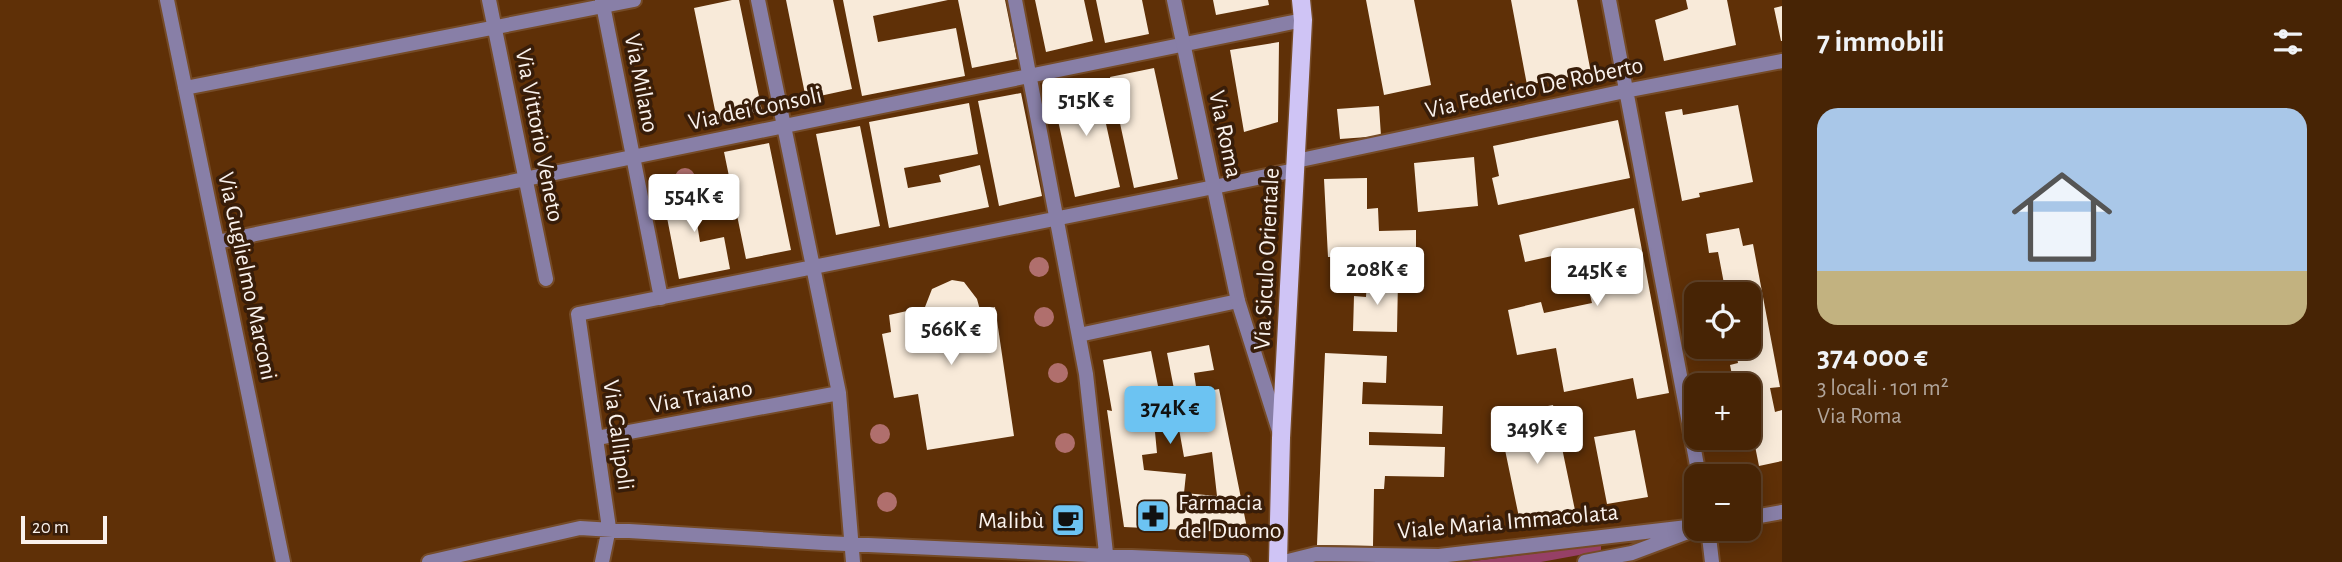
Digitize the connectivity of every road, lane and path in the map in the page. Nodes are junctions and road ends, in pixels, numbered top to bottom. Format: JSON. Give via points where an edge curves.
{"nodes":[{"id":1,"x":167,"y":0,"type":"edge"},
{"id":2,"x":489,"y":0,"type":"edge"},
{"id":3,"x":634,"y":0,"type":"edge"},
{"id":4,"x":758,"y":0,"type":"edge"},
{"id":5,"x":1015,"y":0,"type":"edge"},
{"id":6,"x":1174,"y":0,"type":"edge"},
{"id":7,"x":1301,"y":0,"type":"edge"},
{"id":8,"x":1609,"y":0,"type":"edge"},
{"id":9,"x":602,"y":3,"type":"edge"},
{"id":10,"x":1303,"y":20,"type":"junction"},
{"id":11,"x":494,"y":27,"type":"junction"},
{"id":12,"x":1183,"y":43,"type":"junction"},
{"id":13,"x":1782,"y":61,"type":"edge"},
{"id":14,"x":1031,"y":75,"type":"junction"},
{"id":15,"x":185,"y":88,"type":"junction"},
{"id":16,"x":1625,"y":91,"type":"junction"},
{"id":17,"x":785,"y":125,"type":"junction"},
{"id":18,"x":633,"y":156,"type":"junction"},
{"id":19,"x":1296,"y":165,"type":"junction"},
{"id":20,"x":525,"y":179,"type":"junction"},
{"id":21,"x":1214,"y":187,"type":"junction"},
{"id":22,"x":1059,"y":219,"type":"junction"},
{"id":23,"x":217,"y":242,"type":"junction"},
{"id":24,"x":814,"y":266,"type":"junction"},
{"id":25,"x":545,"y":279,"type":"dead end"},
{"id":26,"x":661,"y":298,"type":"junction"},
{"id":27,"x":1237,"y":301,"type":"junction"},
{"id":28,"x":578,"y":314,"type":"joint"},
{"id":29,"x":1079,"y":335,"type":"junction"},
{"id":30,"x":839,"y":394,"type":"junction"},
{"id":31,"x":597,"y":438,"type":"junction"},
{"id":32,"x":1281,"y":438,"type":"junction"},
{"id":33,"x":1697,"y":464,"type":"edge"},
{"id":34,"x":1782,"y":512,"type":"edge"},
{"id":35,"x":1761,"y":515,"type":"edge"},
{"id":36,"x":609,"y":528,"type":"junction"},
{"id":37,"x":1684,"y":528,"type":"edge"},
{"id":38,"x":1684,"y":532,"type":"edge"},
{"id":39,"x":1710,"y":541,"type":"edge"},
{"id":40,"x":853,"y":544,"type":"junction"},
{"id":41,"x":1107,"y":559,"type":"edge"},
{"id":42,"x":283,"y":562,"type":"edge"},
{"id":43,"x":429,"y":562,"type":"edge"},
{"id":44,"x":602,"y":562,"type":"edge"},
{"id":45,"x":853,"y":562,"type":"edge"},
{"id":46,"x":1243,"y":562,"type":"edge"},
{"id":47,"x":1278,"y":562,"type":"edge"},
{"id":48,"x":1283,"y":562,"type":"edge"},
{"id":49,"x":1585,"y":562,"type":"edge"},
{"id":50,"x":1712,"y":562,"type":"edge"}],
"edges":[{"from":1,"to":15,"type":"street","name":"Via Guglielmo Marconi"},
{"from":2,"to":11,"type":"street","name":"Via Vittorio Veneto"},
{"from":3,"to":9,"type":"street"},
{"from":4,"to":17,"type":"street"},
{"from":5,"to":14,"type":"street"},
{"from":6,"to":12,"type":"street","name":"Via Roma"},
{"from":7,"to":10,"type":"main road","name":"Via Siculo Orientale"},
{"from":8,"to":16,"type":"street"},
{"from":9,"to":11,"type":"street"},
{"from":9,"to":18,"type":"street","name":"Via Milano"},
{"from":10,"to":12,"type":"street","name":"Via dei Consoli"},
{"from":10,"to":19,"type":"main road","name":"Via Siculo Orientale"},
{"from":11,"to":15,"type":"street"},
{"from":11,"to":20,"type":"street","name":"Via Vittorio Veneto"},
{"from":12,"to":14,"type":"street","name":"Via dei Consoli"},
{"from":12,"to":21,"type":"street","name":"Via Roma"},
{"from":13,"to":16,"type":"street","name":"Via Federico De Roberto"},
{"from":14,"to":17,"type":"street","name":"Via dei Consoli"},
{"from":14,"to":22,"type":"street"},
{"from":15,"to":23,"type":"street","name":"Via Guglielmo Marconi"},
{"from":16,"to":19,"type":"street","name":"Via Federico De Roberto"},
{"from":16,"to":33,"type":"street"},
{"from":17,"to":18,"type":"street","name":"Via dei Consoli"},
{"from":17,"to":24,"type":"street"},
{"from":18,"to":20,"type":"street","name":"Via dei Consoli"},
{"from":18,"to":26,"type":"street","name":"Via Milano"},
{"from":19,"to":21,"type":"street","name":"Via Federico De Roberto"},
{"from":19,"to":32,"type":"main road","name":"Via Siculo Orientale"},
{"from":20,"to":23,"type":"street","name":"Via dei Consoli"},
{"from":20,"to":25,"type":"street","name":"Via Vittorio Veneto"},
{"from":21,"to":22,"type":"street","name":"Via Federico De Roberto"},
{"from":21,"to":27,"type":"street","name":"Via Roma"},
{"from":22,"to":24,"type":"street","name":"Via Federico De Roberto"},
{"from":22,"to":29,"type":"street"},
{"from":23,"to":42,"type":"street","name":"Via Guglielmo Marconi"},
{"from":24,"to":26,"type":"street","name":"Via Federico De Roberto"},
{"from":24,"to":30,"type":"street"},
{"from":26,"to":28,"type":"street","name":"Via Federico De Roberto"},
{"from":27,"to":29,"type":"street"},
{"from":27,"to":32,"type":"street","name":"Via Roma"},
{"from":28,"to":31,"type":"street","name":"Via Callipoli"},
{"from":29,"to":41,"type":"street"},
{"from":30,"to":31,"type":"street","name":"Via Traiano"},
{"from":30,"to":40,"type":"street"},
{"from":31,"to":36,"type":"street","name":"Via Callipoli"},
{"from":32,"to":47,"type":"main road","name":"Via Siculo Orientale"},
{"from":34,"to":35,"type":"street"},
{"from":36,"to":40,"type":"street"},
{"from":36,"to":43,"type":"street","via":[[580,528]]},
{"from":36,"to":44,"type":"street","name":"Via Callipoli"},
{"from":37,"to":48,"type":"street","name":"Viale Maria Immacolata","via":[[1439,556],[1315,554]]},
{"from":38,"to":49,"type":"street","name":"Viale Maria Immacolata","via":[[1632,553]]},
{"from":39,"to":50,"type":"street"},
{"from":40,"to":41,"type":"street"},
{"from":40,"to":45,"type":"street"},
{"from":41,"to":46,"type":"street"}]}
